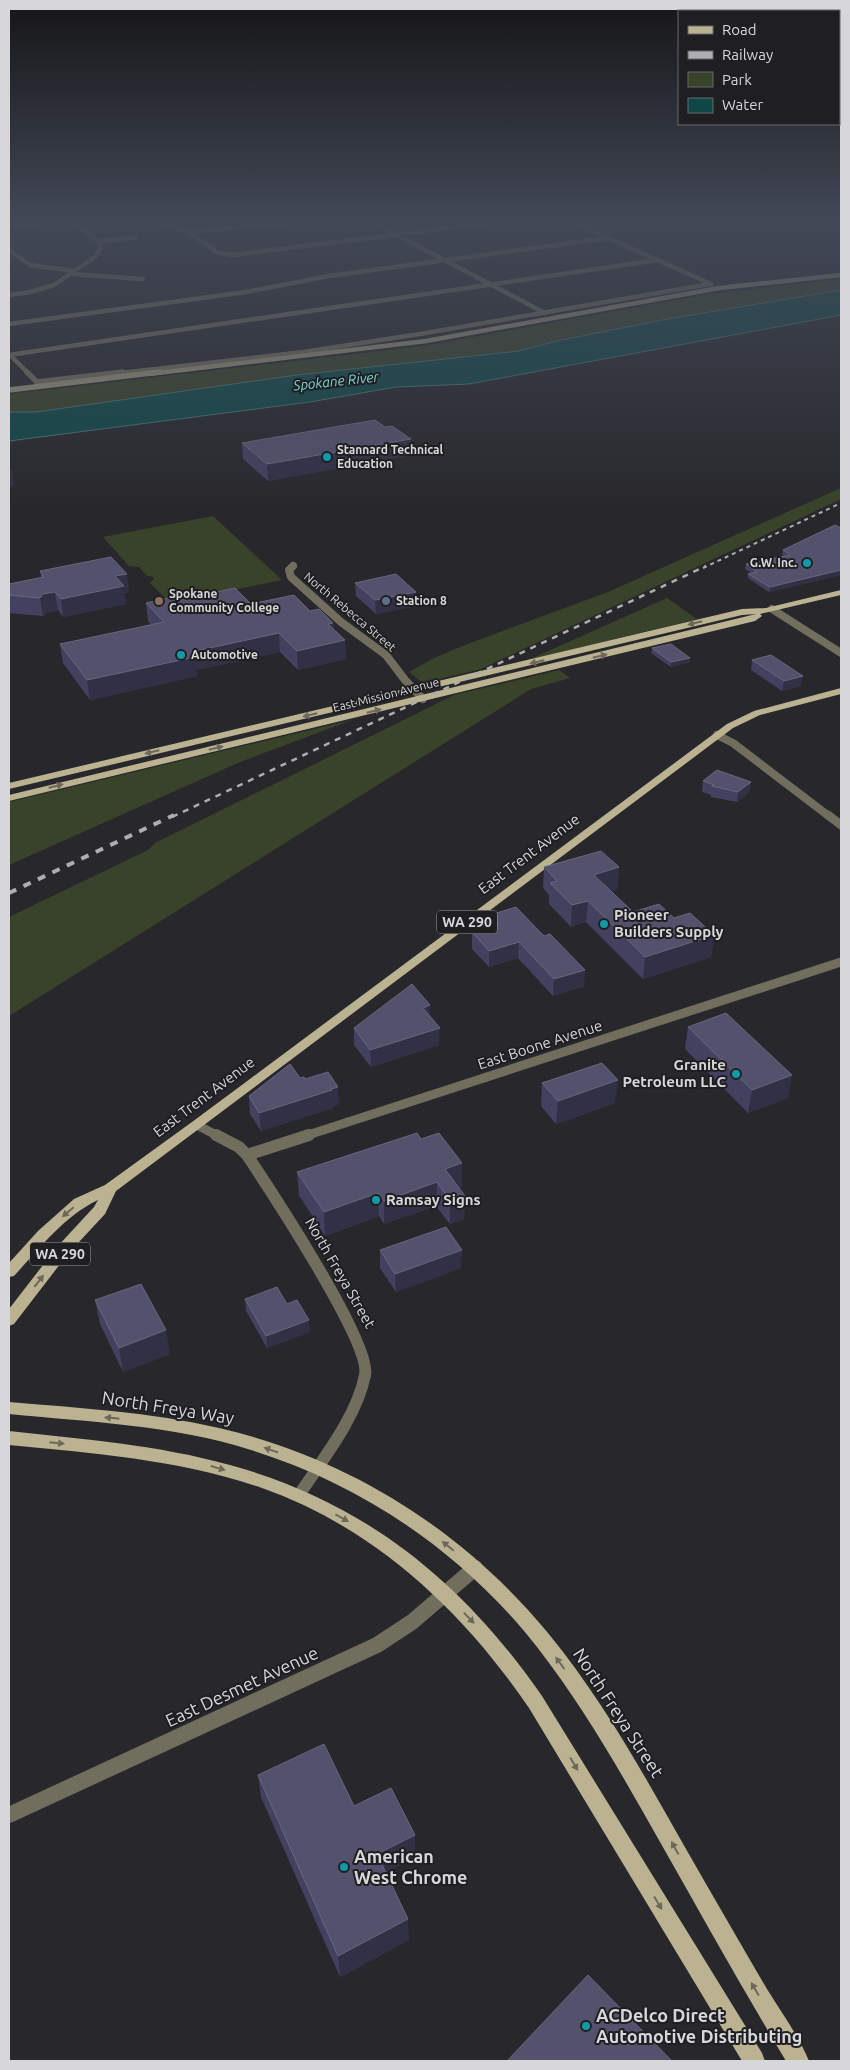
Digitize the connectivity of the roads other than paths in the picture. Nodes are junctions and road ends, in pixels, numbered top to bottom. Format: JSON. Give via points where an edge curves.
{"nodes":[{"id":1,"x":56,"y":318,"type":"edge"},
{"id":2,"x":268,"y":318,"type":"edge"},
{"id":3,"x":512,"y":318,"type":"edge"},
{"id":4,"x":555,"y":318,"type":"edge"},
{"id":5,"x":9,"y":324,"type":"edge"},
{"id":6,"x":9,"y":354,"type":"edge"},
{"id":7,"x":305,"y":354,"type":"junction"},
{"id":8,"x":37,"y":382,"type":"junction"},
{"id":9,"x":42,"y":386,"type":"junction"},
{"id":10,"x":9,"y":390,"type":"edge"},
{"id":11,"x":294,"y":565,"type":"dead end"},
{"id":12,"x":841,"y":593,"type":"edge"},
{"id":13,"x":769,"y":610,"type":"junction"},
{"id":14,"x":841,"y":653,"type":"edge"},
{"id":15,"x":414,"y":690,"type":"junction"},
{"id":16,"x":841,"y":690,"type":"edge"},
{"id":17,"x":423,"y":698,"type":"junction"},
{"id":18,"x":718,"y":735,"type":"junction"},
{"id":19,"x":9,"y":786,"type":"edge"},
{"id":20,"x":9,"y":798,"type":"edge"},
{"id":21,"x":841,"y":825,"type":"edge"},
{"id":22,"x":841,"y":962,"type":"edge"},
{"id":23,"x":197,"y":1125,"type":"junction"},
{"id":24,"x":247,"y":1155,"type":"junction"},
{"id":25,"x":110,"y":1188,"type":"junction"},
{"id":26,"x":9,"y":1272,"type":"edge"},
{"id":27,"x":9,"y":1320,"type":"edge"},
{"id":28,"x":9,"y":1408,"type":"edge"},
{"id":29,"x":9,"y":1438,"type":"edge"},
{"id":30,"x":316,"y":1467,"type":"junction"},
{"id":31,"x":299,"y":1495,"type":"junction"},
{"id":32,"x":475,"y":1568,"type":"junction"},
{"id":33,"x":445,"y":1594,"type":"junction"},
{"id":34,"x":9,"y":1815,"type":"edge"},
{"id":35,"x":754,"y":2061,"type":"edge"},
{"id":36,"x":798,"y":2061,"type":"edge"}],
"edges":[{"from":1,"to":5,"type":"street"},
{"from":2,"to":6,"type":"street"},
{"from":3,"to":7,"type":"street"},
{"from":4,"to":7,"type":"street","via":[[426,341]]},
{"from":6,"to":8,"type":"street","via":[[17,366]]},
{"from":7,"to":8,"type":"street"},
{"from":7,"to":9,"type":"street"},
{"from":8,"to":9,"type":"street"},
{"from":9,"to":10,"type":"street"},
{"from":11,"to":15,"type":"street","name":"North Rebecca Street","via":[[289,570],[291,577],[341,622],[386,655]]},
{"from":12,"to":13,"type":"main road","name":"East Mission Avenue"},
{"from":13,"to":14,"type":"street"},
{"from":13,"to":15,"type":"main road","name":"East Mission Avenue","one_way":true,"via":[[742,612]]},
{"from":17,"to":13,"type":"main road","name":"East Mission Avenue","one_way":true,"via":[[752,619]]},
{"from":15,"to":17,"type":"street","name":"North Rebecca Street"},
{"from":15,"to":19,"type":"main road","name":"East Mission Avenue","one_way":true},
{"from":16,"to":18,"type":"main road","name":"East Trent Avenue","number":"WA 290","via":[[752,714]]},
{"from":20,"to":17,"type":"main road","name":"East Mission Avenue","one_way":true},
{"from":18,"to":21,"type":"street"},
{"from":18,"to":23,"type":"main road","name":"East Trent Avenue","number":"WA 290"},
{"from":22,"to":24,"type":"street","name":"East Boone Avenue"},
{"from":23,"to":24,"type":"street","name":"North Freya Street","via":[[239,1147]]},
{"from":23,"to":25,"type":"main road","name":"East Trent Avenue","number":"WA 290"},
{"from":24,"to":30,"type":"street","name":"North Freya Street","via":[[340,1308],[357,1341],[366,1371],[357,1402]]},
{"from":25,"to":26,"type":"main road","name":"East Trent Avenue","number":"WA 290","one_way":true,"via":[[79,1203],[36,1241]]},
{"from":27,"to":25,"type":"main road","name":"East Trent Avenue","number":"WA 290","one_way":true,"via":[[62,1251],[100,1210]]},
{"from":30,"to":28,"type":"main road","name":"North Freya Way","one_way":true,"via":[[250,1443],[202,1431]]},
{"from":29,"to":31,"type":"main road","one_way":true,"via":[[178,1459],[266,1482]]},
{"from":30,"to":31,"type":"street","name":"North Freya Street"},
{"from":32,"to":30,"type":"main road","name":"North Freya Street","one_way":true,"via":[[393,1507]]},
{"from":31,"to":33,"type":"main road","one_way":true,"via":[[380,1541]]},
{"from":32,"to":33,"type":"street","name":"East Desmet Avenue"},
{"from":36,"to":32,"type":"main road","name":"North Freya Street","one_way":true,"via":[[646,1796],[591,1707],[545,1644]]},
{"from":33,"to":34,"type":"street","name":"East Desmet Avenue","via":[[412,1622],[377,1645]]},
{"from":33,"to":35,"type":"main road","one_way":true,"via":[[495,1647],[533,1698]]}]}
